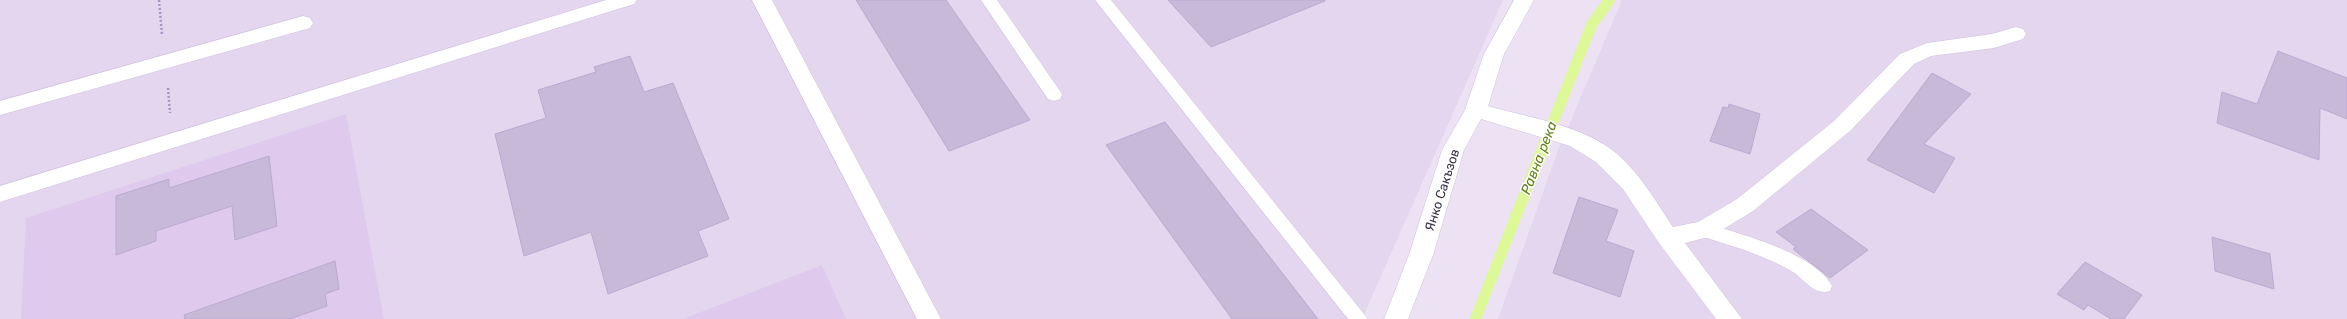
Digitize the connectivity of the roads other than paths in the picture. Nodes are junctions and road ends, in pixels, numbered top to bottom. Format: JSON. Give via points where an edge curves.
{"nodes":[{"id":1,"x":627,"y":0,"type":"edge"},
{"id":2,"x":762,"y":0,"type":"edge"},
{"id":3,"x":989,"y":0,"type":"edge"},
{"id":4,"x":1103,"y":0,"type":"edge"},
{"id":5,"x":1524,"y":0,"type":"edge"},
{"id":6,"x":303,"y":23,"type":"dead end"},
{"id":7,"x":2016,"y":34,"type":"dead end"},
{"id":8,"x":1054,"y":95,"type":"dead end"},
{"id":9,"x":0,"y":108,"type":"edge"},
{"id":10,"x":1476,"y":110,"type":"junction"},
{"id":11,"x":0,"y":194,"type":"edge"},
{"id":12,"x":1704,"y":230,"type":"junction"},
{"id":13,"x":1667,"y":237,"type":"junction"},
{"id":14,"x":1823,"y":286,"type":"dead end"},
{"id":15,"x":929,"y":319,"type":"edge"},
{"id":16,"x":1359,"y":319,"type":"edge"},
{"id":17,"x":1396,"y":319,"type":"edge"},
{"id":18,"x":1730,"y":319,"type":"edge"}],
"edges":[{"from":1,"to":11,"type":"street"},
{"from":2,"to":15,"type":"street"},
{"from":3,"to":8,"type":"lane"},
{"from":4,"to":16,"type":"lane"},
{"from":5,"to":10,"type":"street","name":"Янко Сакъзов","via":[[1494,54]]},
{"from":6,"to":9,"type":"street"},
{"from":7,"to":12,"type":"street","via":[[1994,41],[1927,50],[1907,59],[1842,126],[1745,205]]},
{"from":10,"to":13,"type":"street","via":[[1578,140],[1604,156],[1631,183]]},
{"from":10,"to":17,"type":"street","name":"Янко Сакъзов","via":[[1453,150],[1422,255]]},
{"from":12,"to":13,"type":"street"},
{"from":12,"to":14,"type":"lane","via":[[1759,246],[1801,268]]},
{"from":13,"to":18,"type":"street"}]}
